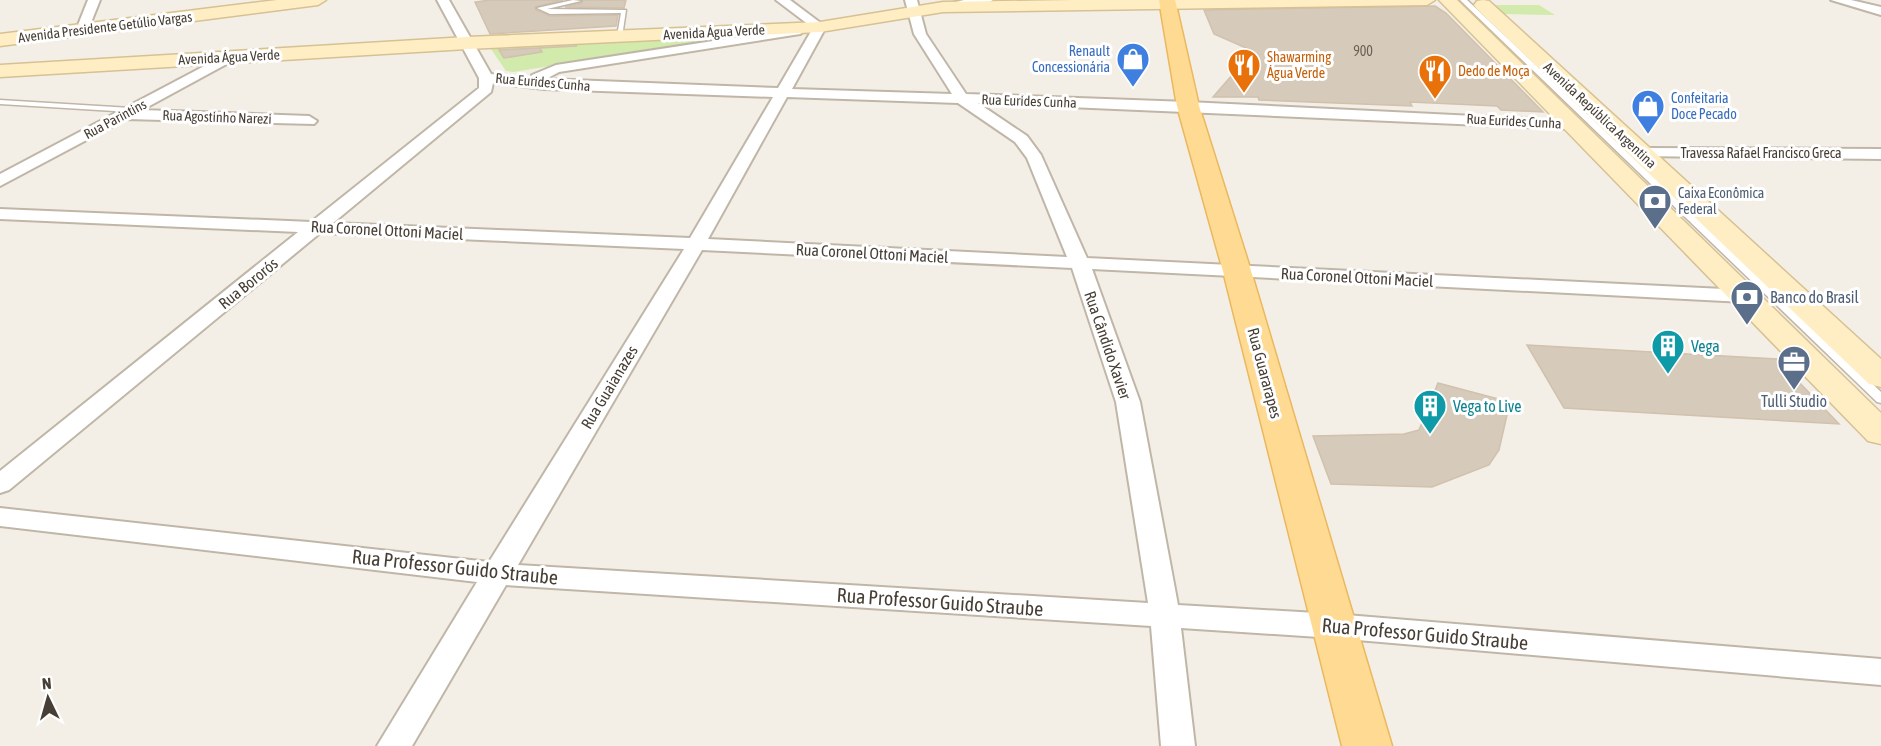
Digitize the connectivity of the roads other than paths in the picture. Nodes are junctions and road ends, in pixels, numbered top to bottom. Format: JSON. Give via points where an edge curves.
{"nodes":[{"id":1,"x":94,"y":0,"type":"edge"},
{"id":2,"x":318,"y":0,"type":"edge"},
{"id":3,"x":443,"y":0,"type":"edge"},
{"id":4,"x":782,"y":0,"type":"edge"},
{"id":5,"x":987,"y":0,"type":"edge"},
{"id":6,"x":1428,"y":0,"type":"edge"},
{"id":7,"x":1447,"y":0,"type":"edge"},
{"id":8,"x":1463,"y":0,"type":"edge"},
{"id":9,"x":1478,"y":0,"type":"edge"},
{"id":10,"x":1837,"y":0,"type":"edge"},
{"id":11,"x":578,"y":1,"type":"edge"},
{"id":12,"x":1168,"y":2,"type":"edge"},
{"id":13,"x":1006,"y":3,"type":"edge"},
{"id":14,"x":913,"y":6,"type":"edge"},
{"id":15,"x":943,"y":7,"type":"junction"},
{"id":16,"x":1881,"y":11,"type":"edge"},
{"id":17,"x":820,"y":27,"type":"junction"},
{"id":18,"x":82,"y":30,"type":"junction"},
{"id":19,"x":621,"y":36,"type":"junction"},
{"id":20,"x":0,"y":40,"type":"edge"},
{"id":21,"x":469,"y":47,"type":"junction"},
{"id":22,"x":229,"y":57,"type":"junction"},
{"id":23,"x":0,"y":71,"type":"edge"},
{"id":24,"x":486,"y":78,"type":"junction"},
{"id":25,"x":544,"y":85,"type":"junction"},
{"id":26,"x":779,"y":94,"type":"junction"},
{"id":27,"x":962,"y":99,"type":"junction"},
{"id":28,"x":0,"y":102,"type":"edge"},
{"id":29,"x":1188,"y":106,"type":"junction"},
{"id":30,"x":128,"y":112,"type":"junction"},
{"id":31,"x":309,"y":121,"type":"dead end"},
{"id":32,"x":1572,"y":124,"type":"junction"},
{"id":33,"x":1642,"y":153,"type":"junction"},
{"id":34,"x":1881,"y":154,"type":"edge"},
{"id":35,"x":0,"y":180,"type":"edge"},
{"id":36,"x":0,"y":214,"type":"edge"},
{"id":37,"x":317,"y":227,"type":"junction"},
{"id":38,"x":696,"y":244,"type":"junction"},
{"id":39,"x":1080,"y":264,"type":"junction"},
{"id":40,"x":1237,"y":271,"type":"junction"},
{"id":41,"x":1744,"y":296,"type":"junction"},
{"id":42,"x":1881,"y":376,"type":"edge"},
{"id":43,"x":1881,"y":399,"type":"edge"},
{"id":44,"x":1881,"y":433,"type":"edge"},
{"id":45,"x":0,"y":484,"type":"edge"},
{"id":46,"x":0,"y":517,"type":"edge"},
{"id":47,"x":498,"y":574,"type":"junction"},
{"id":48,"x":1165,"y":616,"type":"junction"},
{"id":49,"x":1334,"y":626,"type":"junction"},
{"id":50,"x":1881,"y":672,"type":"edge"},
{"id":51,"x":394,"y":746,"type":"edge"},
{"id":52,"x":1178,"y":746,"type":"edge"},
{"id":53,"x":1367,"y":746,"type":"edge"}],
"edges":[{"from":1,"to":18,"type":"street"},
{"from":2,"to":18,"type":"main road","name":"Avenida Presidente Getúlio Vargas"},
{"from":3,"to":21,"type":"street"},
{"from":4,"to":17,"type":"street"},
{"from":5,"to":15,"type":"street"},
{"from":6,"to":12,"type":"main road","name":"Avenida Água Verde"},
{"from":7,"to":32,"type":"main road","name":"Avenida República Argentina"},
{"from":8,"to":43,"type":"lane"},
{"from":9,"to":33,"type":"main road","name":"Avenida República Argentina"},
{"from":10,"to":16,"type":"street"},
{"from":11,"to":19,"type":"lane","via":[[540,8],[550,12],[624,11]]},
{"from":12,"to":13,"type":"main road","name":"Avenida Água Verde"},
{"from":12,"to":29,"type":"main road","name":"Rua Guararapes"},
{"from":13,"to":15,"type":"main road","name":"Avenida Água Verde"},
{"from":14,"to":15,"type":"main road","name":"Avenida Água Verde"},
{"from":14,"to":17,"type":"main road","name":"Avenida Água Verde"},
{"from":14,"to":27,"type":"street","name":"Rua Cândido Xavier","via":[[920,34]]},
{"from":17,"to":19,"type":"main road","name":"Avenida Água Verde"},
{"from":17,"to":25,"type":"street","via":[[556,69],[537,78]]},
{"from":17,"to":26,"type":"street","name":"Rua Guaianazes"},
{"from":18,"to":20,"type":"main road","name":"Avenida Presidente Getúlio Vargas"},
{"from":19,"to":21,"type":"main road","name":"Avenida Água Verde","via":[[510,41]]},
{"from":21,"to":22,"type":"main road","name":"Avenida Água Verde"},
{"from":21,"to":24,"type":"street"},
{"from":22,"to":23,"type":"main road","name":"Avenida Água Verde"},
{"from":22,"to":30,"type":"street","name":"Rua Parintins"},
{"from":24,"to":25,"type":"street","name":"Rua Eurides Cunha"},
{"from":24,"to":37,"type":"street","name":"Rua Bororós","via":[[486,89]]},
{"from":25,"to":26,"type":"street","name":"Rua Eurides Cunha"},
{"from":26,"to":27,"type":"street","name":"Rua Eurides Cunha"},
{"from":26,"to":38,"type":"street","name":"Rua Guaianazes"},
{"from":27,"to":29,"type":"street","name":"Rua Eurides Cunha"},
{"from":27,"to":39,"type":"street","name":"Rua Cândido Xavier","via":[[1029,148]]},
{"from":28,"to":30,"type":"lane"},
{"from":29,"to":32,"type":"street","name":"Rua Eurides Cunha"},
{"from":29,"to":40,"type":"main road","name":"Rua Guararapes"},
{"from":30,"to":31,"type":"street","name":"Rua Agostinho Narezi"},
{"from":30,"to":35,"type":"street","name":"Rua Parintins"},
{"from":32,"to":41,"type":"main road","name":"Avenida República Argentina"},
{"from":33,"to":34,"type":"street","name":"Travessa Rafael Francisco Greca"},
{"from":33,"to":42,"type":"main road","name":"Avenida República Argentina"},
{"from":36,"to":37,"type":"street","name":"Rua Coronel Ottoni Maciel"},
{"from":37,"to":38,"type":"street","name":"Rua Coronel Ottoni Maciel"},
{"from":37,"to":45,"type":"street","name":"Rua Bororós"},
{"from":38,"to":39,"type":"street","name":"Rua Coronel Ottoni Maciel"},
{"from":38,"to":47,"type":"street","name":"Rua Guaianazes"},
{"from":39,"to":40,"type":"street","name":"Rua Coronel Ottoni Maciel"},
{"from":39,"to":48,"type":"street","name":"Rua Cândido Xavier","via":[[1128,402]]},
{"from":40,"to":41,"type":"street","name":"Rua Coronel Ottoni Maciel"},
{"from":40,"to":49,"type":"main road","name":"Rua Guararapes"},
{"from":41,"to":44,"type":"main road","name":"Avenida República Argentina"},
{"from":46,"to":47,"type":"street","name":"Rua Professor Guido Straube"},
{"from":47,"to":48,"type":"street","name":"Rua Professor Guido Straube"},
{"from":47,"to":51,"type":"street","name":"Rua Guaianazes"},
{"from":48,"to":49,"type":"street","name":"Rua Professor Guido Straube"},
{"from":48,"to":52,"type":"street","name":"Rua Cândido Xavier"},
{"from":49,"to":50,"type":"street","name":"Rua Professor Guido Straube"},
{"from":49,"to":53,"type":"main road","name":"Rua Guararapes"}]}
